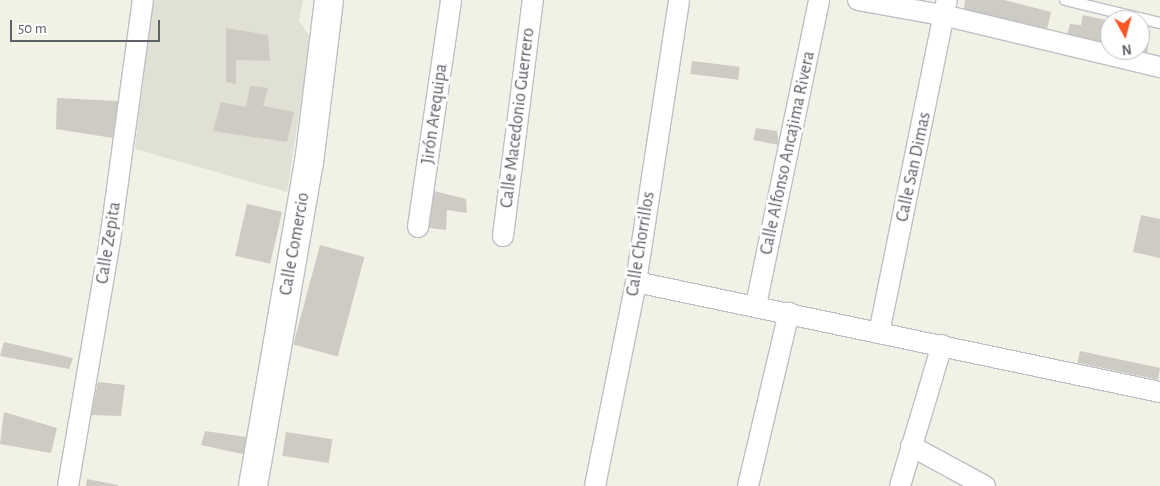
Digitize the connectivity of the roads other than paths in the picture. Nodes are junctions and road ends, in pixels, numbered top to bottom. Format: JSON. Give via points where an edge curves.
{"nodes":[{"id":1,"x":143,"y":0,"type":"edge"},
{"id":2,"x":329,"y":0,"type":"edge"},
{"id":3,"x":451,"y":0,"type":"edge"},
{"id":4,"x":533,"y":0,"type":"edge"},
{"id":5,"x":679,"y":0,"type":"edge"},
{"id":6,"x":819,"y":0,"type":"edge"},
{"id":7,"x":858,"y":0,"type":"edge"},
{"id":8,"x":1065,"y":0,"type":"edge"},
{"id":9,"x":947,"y":8,"type":"edge"},
{"id":10,"x":1160,"y":24,"type":"edge"},
{"id":11,"x":1160,"y":67,"type":"edge"},
{"id":12,"x":418,"y":227,"type":"dead end"},
{"id":13,"x":503,"y":236,"type":"dead end"},
{"id":14,"x":636,"y":282,"type":"junction"},
{"id":15,"x":756,"y":305,"type":"junction"},
{"id":16,"x":789,"y":313,"type":"junction"},
{"id":17,"x":879,"y":333,"type":"junction"},
{"id":18,"x":942,"y":345,"type":"junction"},
{"id":19,"x":1160,"y":392,"type":"edge"},
{"id":20,"x":911,"y":446,"type":"junction"},
{"id":21,"x":68,"y":486,"type":"edge"},
{"id":22,"x":253,"y":486,"type":"edge"},
{"id":23,"x":595,"y":486,"type":"edge"},
{"id":24,"x":748,"y":486,"type":"edge"},
{"id":25,"x":900,"y":486,"type":"edge"},
{"id":26,"x":985,"y":486,"type":"edge"}],
"edges":[{"from":1,"to":21,"type":"street","name":"Calle Zepita","via":[[110,240]]},
{"from":2,"to":22,"type":"street","name":"Calle Comercio","via":[[309,163]]},
{"from":3,"to":12,"type":"street","name":"Jirón Arequipa"},
{"from":4,"to":13,"type":"street","name":"Calle Macedonio Guerrero"},
{"from":5,"to":14,"type":"street","name":"Calle Chorrillos"},
{"from":6,"to":15,"type":"street","name":"Calle Alfonso Ancajima Rivera"},
{"from":7,"to":9,"type":"street"},
{"from":8,"to":10,"type":"lane"},
{"from":9,"to":11,"type":"street"},
{"from":9,"to":17,"type":"street","name":"Calle San Dimas"},
{"from":14,"to":15,"type":"street"},
{"from":14,"to":23,"type":"street","name":"Calle Chorrillos"},
{"from":15,"to":16,"type":"street"},
{"from":16,"to":17,"type":"street"},
{"from":16,"to":24,"type":"street"},
{"from":17,"to":18,"type":"street"},
{"from":18,"to":19,"type":"street"},
{"from":18,"to":20,"type":"street"},
{"from":20,"to":25,"type":"street"},
{"from":20,"to":26,"type":"street"}]}
